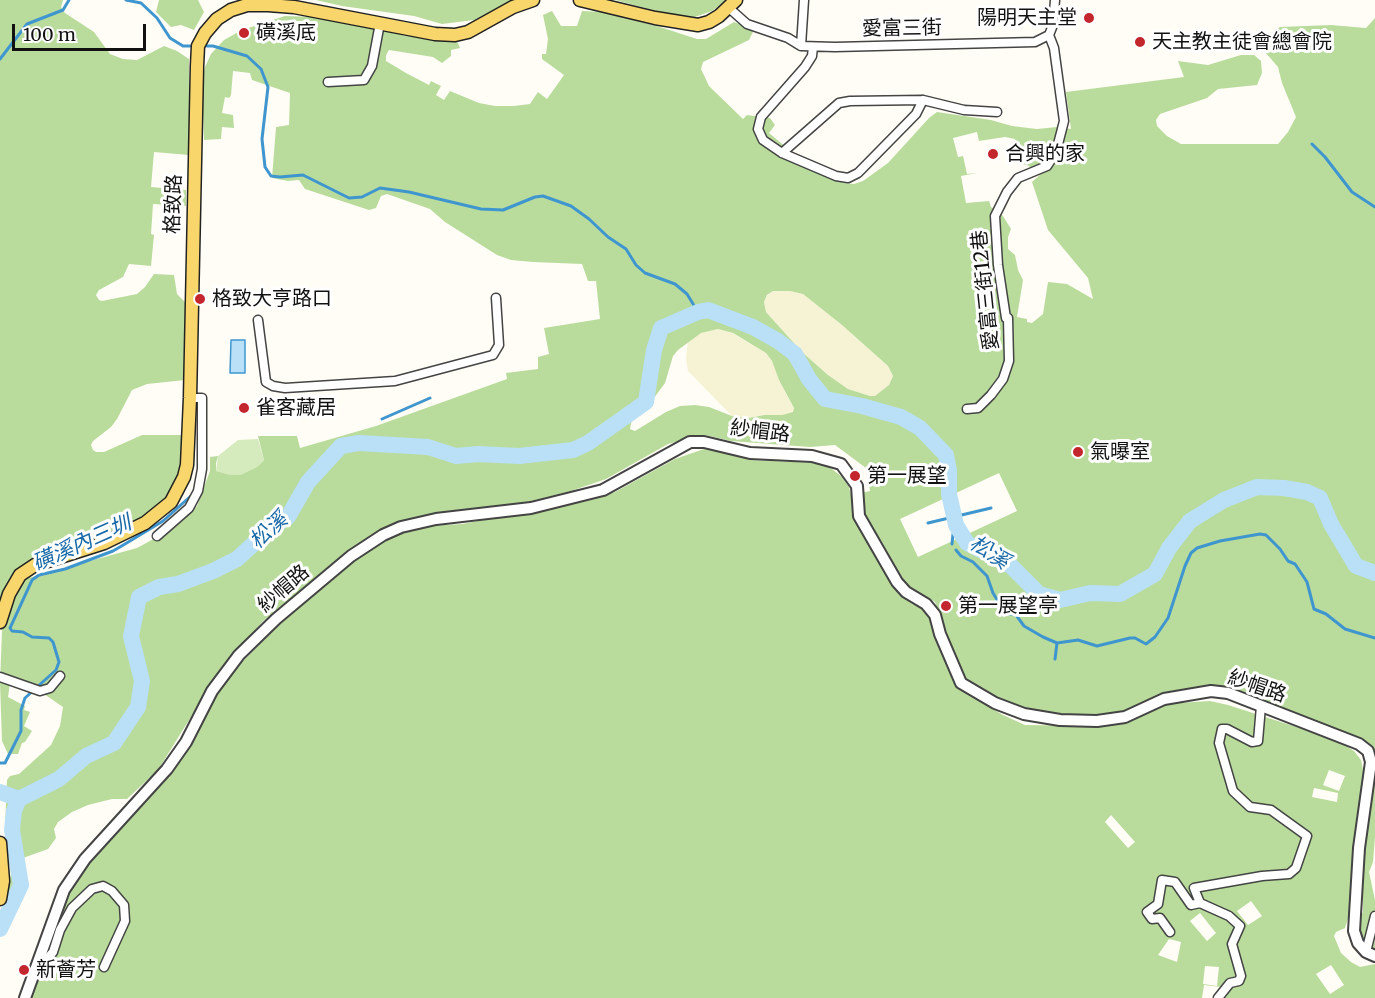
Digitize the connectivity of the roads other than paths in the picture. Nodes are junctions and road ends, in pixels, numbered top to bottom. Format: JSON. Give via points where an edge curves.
{"nodes":[{"id":1,"x":533,"y":0,"type":"edge"},
{"id":2,"x":580,"y":0,"type":"edge"},
{"id":3,"x":804,"y":0,"type":"edge"},
{"id":4,"x":1054,"y":0,"type":"edge"},
{"id":5,"x":732,"y":4,"type":"edge"},
{"id":6,"x":380,"y":23,"type":"junction"},
{"id":7,"x":1049,"y":35,"type":"junction"},
{"id":8,"x":801,"y":46,"type":"junction"},
{"id":9,"x":813,"y":47,"type":"junction"},
{"id":10,"x":328,"y":82,"type":"dead end"},
{"id":11,"x":922,"y":100,"type":"junction"},
{"id":12,"x":997,"y":112,"type":"dead end"},
{"id":13,"x":782,"y":153,"type":"junction"},
{"id":14,"x":496,"y":298,"type":"dead end"},
{"id":15,"x":258,"y":320,"type":"dead end"},
{"id":16,"x":190,"y":398,"type":"junction"},
{"id":17,"x":967,"y":409,"type":"dead end"},
{"id":18,"x":188,"y":430,"type":"junction"},
{"id":19,"x":202,"y":430,"type":"junction"},
{"id":20,"x":157,"y":536,"type":"dead end"},
{"id":21,"x":0,"y":622,"type":"edge"},
{"id":22,"x":60,"y":676,"type":"dead end"},
{"id":23,"x":0,"y":677,"type":"edge"},
{"id":24,"x":1261,"y":706,"type":"junction"},
{"id":25,"x":0,"y":843,"type":"edge"},
{"id":26,"x":0,"y":898,"type":"edge"},
{"id":27,"x":1200,"y":903,"type":"junction"},
{"id":28,"x":1375,"y":916,"type":"edge"},
{"id":29,"x":1170,"y":932,"type":"dead end"},
{"id":30,"x":1370,"y":954,"type":"edge"},
{"id":31,"x":104,"y":967,"type":"dead end"},
{"id":32,"x":35,"y":972,"type":"junction"},
{"id":33,"x":25,"y":998,"type":"edge"},
{"id":34,"x":1218,"y":998,"type":"edge"}],
"edges":[{"from":1,"to":6,"type":"main road","name":"格致路","via":[[468,32],[455,34]]},
{"from":2,"to":5,"type":"main road","via":[[698,25],[709,22]]},
{"from":3,"to":8,"type":"street"},
{"from":4,"to":7,"type":"street"},
{"from":5,"to":8,"type":"street","name":"愛富三街","via":[[747,24]]},
{"from":6,"to":10,"type":"street","via":[[372,66],[364,80]]},
{"from":6,"to":16,"type":"main road","name":"格致路","via":[[294,6],[247,5],[217,19],[198,46]]},
{"from":7,"to":9,"type":"street","name":"愛富三街","via":[[1035,42]]},
{"from":7,"to":17,"type":"street","name":"愛富三街12巷","via":[[1064,121],[1056,152],[1047,166],[1018,178],[995,216],[998,266],[1008,318],[1009,361],[1003,379],[991,395],[978,408]]},
{"from":8,"to":9,"type":"street","name":"愛富三街"},
{"from":9,"to":13,"type":"street","via":[[806,67],[761,117],[758,129],[763,140]]},
{"from":11,"to":12,"type":"street","via":[[964,110]]},
{"from":11,"to":13,"type":"street","via":[[839,103]]},
{"from":11,"to":13,"type":"street","via":[[916,114],[858,173],[848,178]]},
{"from":14,"to":15,"type":"street","via":[[499,345],[493,355],[395,381],[273,386],[266,382]]},
{"from":16,"to":18,"type":"main road","name":"格致路"},
{"from":16,"to":19,"type":"street","via":[[202,398]]},
{"from":18,"to":19,"type":"street"},
{"from":18,"to":21,"type":"main road","name":"格致路","via":[[187,465],[171,502],[125,534],[35,564],[20,575]]},
{"from":19,"to":20,"type":"street","via":[[198,491],[189,508]]},
{"from":22,"to":23,"type":"street","via":[[50,688],[40,691]]},
{"from":24,"to":27,"type":"street","via":[[1258,741],[1222,729],[1219,743],[1233,791],[1250,807],[1271,810],[1307,836],[1296,868],[1289,874],[1194,888]]},
{"from":24,"to":30,"type":"street","name":"紗帽路","via":[[1368,751],[1370,776],[1363,813],[1354,931],[1358,943]]},
{"from":24,"to":32,"type":"street","name":"紗帽路","via":[[1228,693],[1210,691],[1164,699],[1125,717],[1097,721],[1024,714],[995,703],[961,683],[934,615],[897,582],[859,516],[857,486],[841,465],[812,456],[750,453],[690,442],[603,490],[531,508],[401,527],[351,556],[239,655],[212,691],[173,760],[85,860],[64,890]]},
{"from":25,"to":26,"type":"main road"},
{"from":27,"to":29,"type":"street","via":[[1191,905],[1175,882],[1162,880],[1158,904],[1148,912],[1152,919],[1160,918]]},
{"from":27,"to":34,"type":"street","via":[[1229,916],[1240,927],[1232,944],[1241,976]]},
{"from":28,"to":30,"type":"street"},
{"from":31,"to":32,"type":"street","via":[[125,921],[124,906],[103,886],[92,889],[72,908],[53,952]]},
{"from":32,"to":33,"type":"street","name":"紗帽路"}]}
